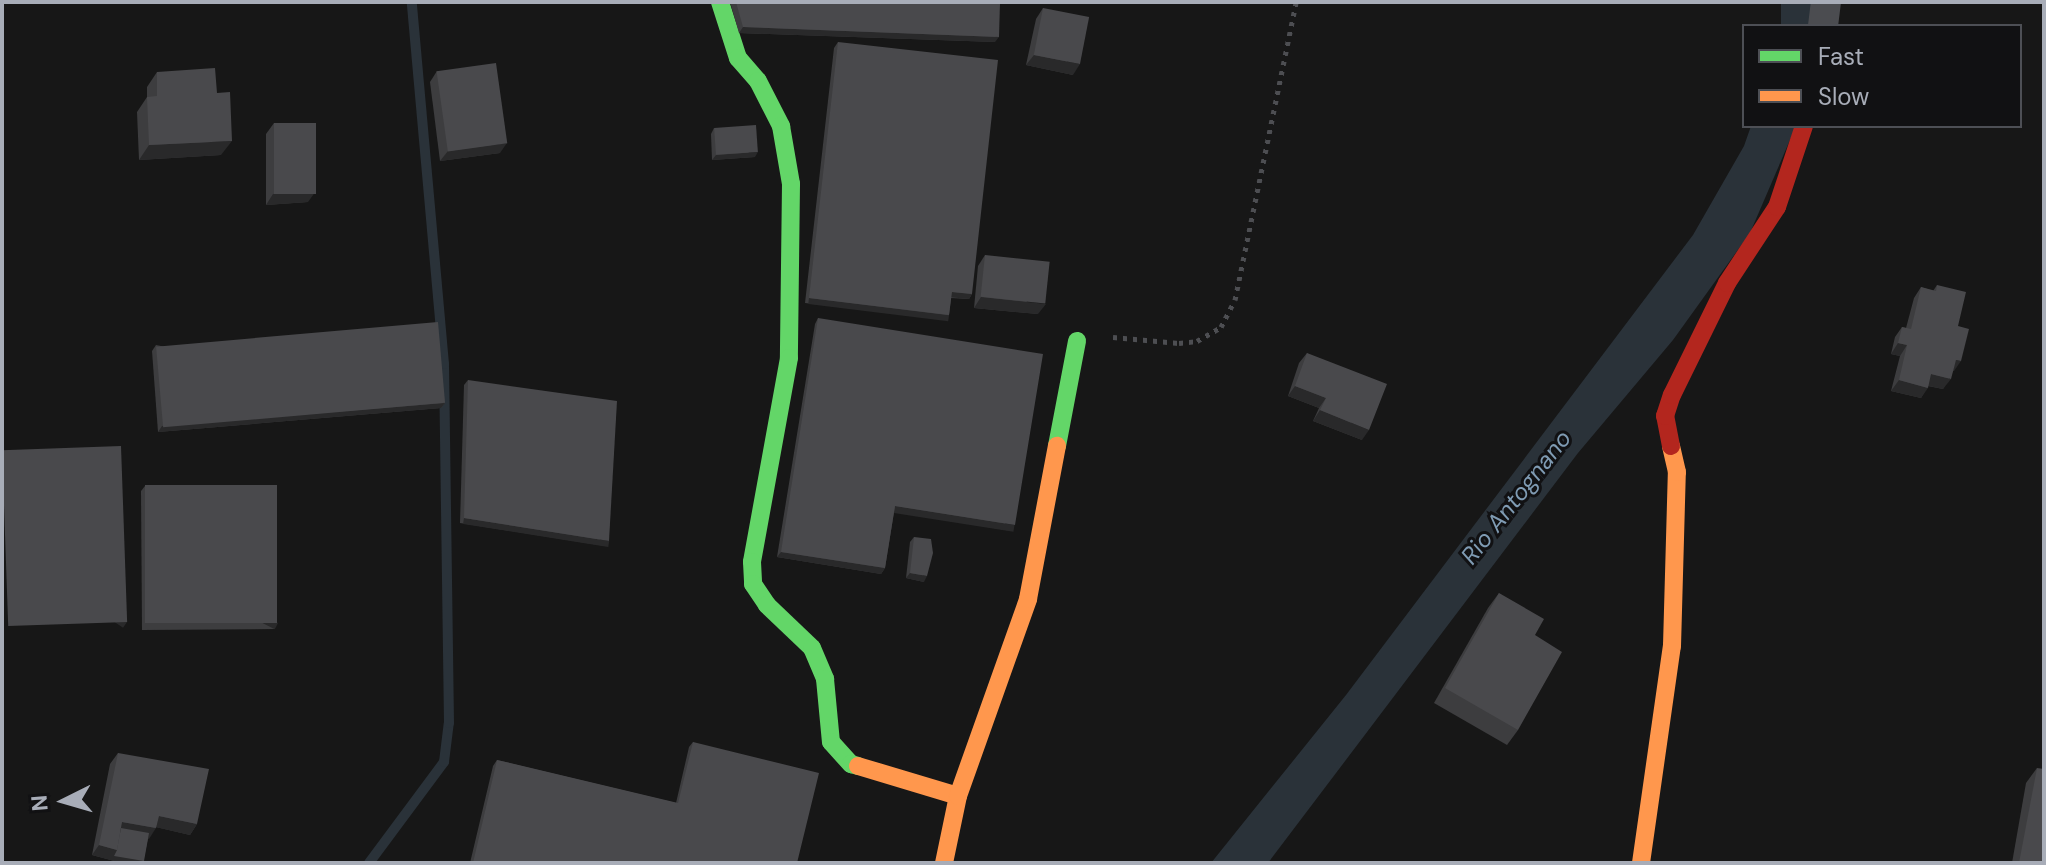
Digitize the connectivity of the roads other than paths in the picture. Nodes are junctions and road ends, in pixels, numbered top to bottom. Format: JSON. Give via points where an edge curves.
{"nodes":[{"id":1,"x":720,"y":2,"type":"edge"},
{"id":2,"x":1826,"y":2,"type":"edge"},
{"id":3,"x":1823,"y":24,"type":"edge"},
{"id":4,"x":1803,"y":128,"type":"edge"},
{"id":5,"x":1077,"y":341,"type":"road end"},
{"id":6,"x":958,"y":796,"type":"junction"},
{"id":7,"x":944,"y":863,"type":"edge"},
{"id":8,"x":1641,"y":863,"type":"edge"}],
"edges":[{"from":1,"to":6,"type":"street","via":[[738,58],[758,81],[781,126],[791,184],[789,358],[752,562],[753,584],[812,648],[825,679],[831,742],[851,764]]},
{"from":2,"to":3,"type":"street"},
{"from":4,"to":8,"type":"street","via":[[1777,207],[1727,283],[1665,416],[1677,472],[1672,646]]},
{"from":5,"to":6,"type":"street","via":[[1028,599]]},
{"from":6,"to":7,"type":"street"}]}
